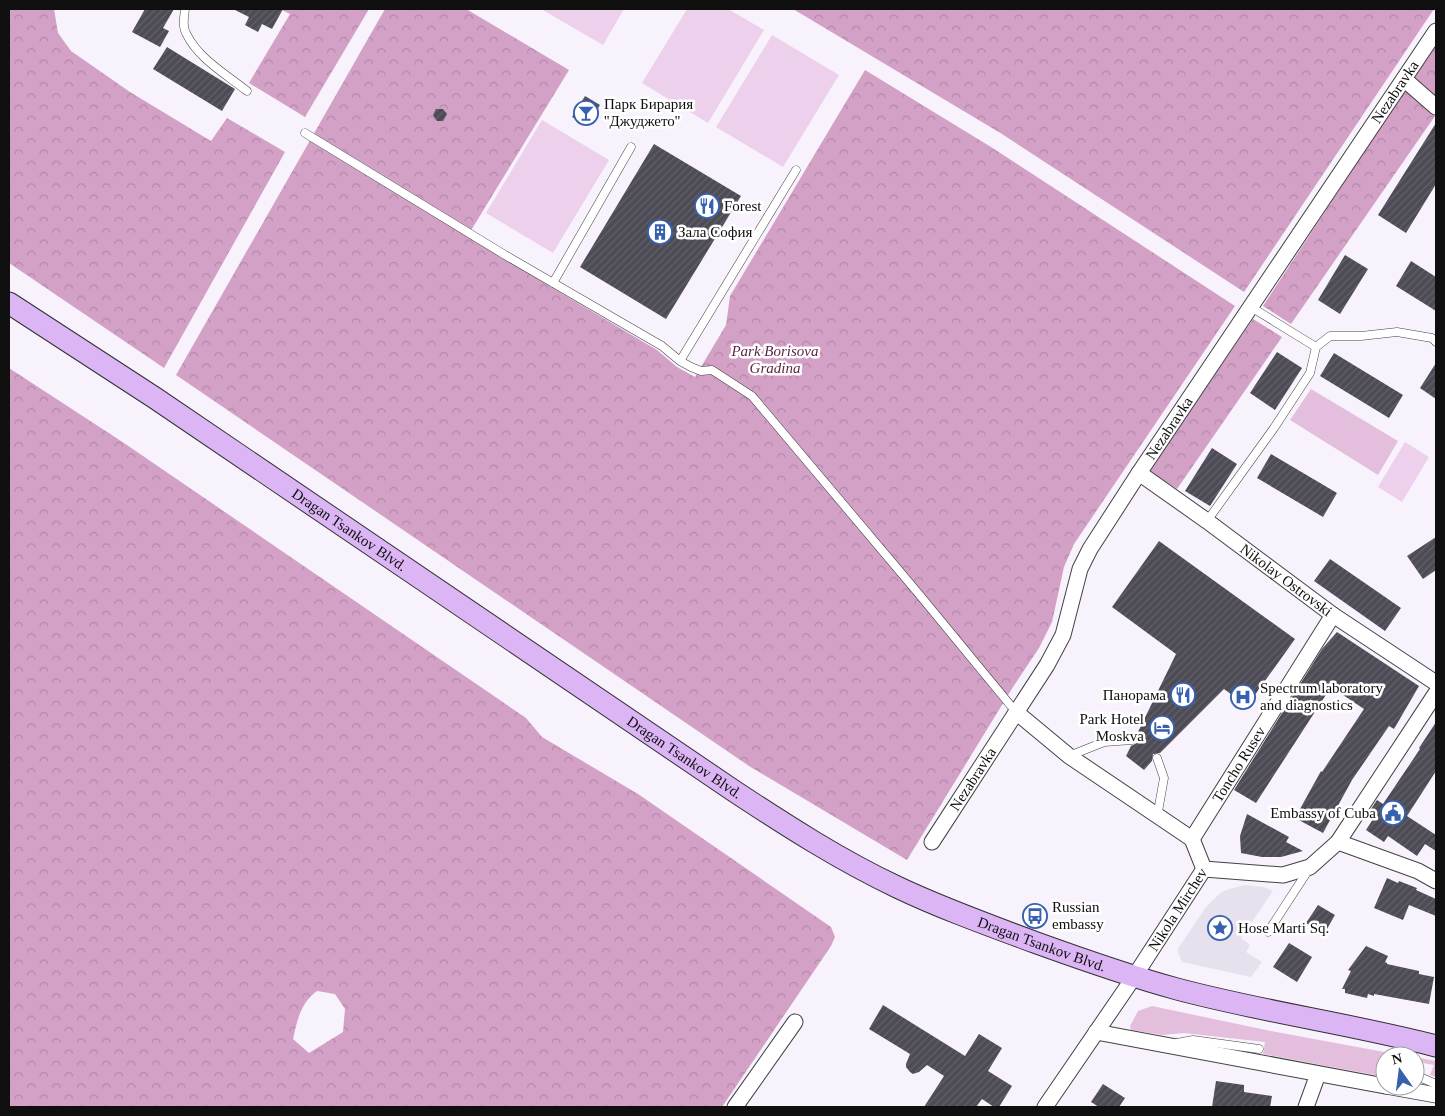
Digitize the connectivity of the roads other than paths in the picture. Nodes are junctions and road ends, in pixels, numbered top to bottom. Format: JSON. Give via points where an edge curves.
{"nodes":[{"id":1,"x":186,"y":9,"type":"edge"},
{"id":2,"x":1436,"y":30,"type":"edge"},
{"id":3,"x":1404,"y":79,"type":"junction"},
{"id":4,"x":247,"y":91,"type":"dead end"},
{"id":5,"x":1436,"y":107,"type":"edge"},
{"id":6,"x":305,"y":133,"type":"dead end"},
{"id":7,"x":631,"y":147,"type":"dead end"},
{"id":8,"x":796,"y":170,"type":"dead end"},
{"id":9,"x":553,"y":283,"type":"junction"},
{"id":10,"x":9,"y":303,"type":"edge"},
{"id":11,"x":1251,"y":306,"type":"junction"},
{"id":12,"x":1436,"y":342,"type":"edge"},
{"id":13,"x":1316,"y":347,"type":"junction"},
{"id":14,"x":680,"y":361,"type":"junction"},
{"id":15,"x":1139,"y":473,"type":"junction"},
{"id":16,"x":1207,"y":521,"type":"junction"},
{"id":17,"x":1333,"y":615,"type":"junction"},
{"id":18,"x":1436,"y":683,"type":"edge"},
{"id":19,"x":1436,"y":693,"type":"edge"},
{"id":20,"x":1016,"y":712,"type":"junction"},
{"id":21,"x":1132,"y":740,"type":"dead end"},
{"id":22,"x":1069,"y":756,"type":"junction"},
{"id":23,"x":1157,"y":758,"type":"dead end"},
{"id":24,"x":1157,"y":817,"type":"junction"},
{"id":25,"x":1192,"y":839,"type":"junction"},
{"id":26,"x":932,"y":842,"type":"dead end"},
{"id":27,"x":1338,"y":842,"type":"junction"},
{"id":28,"x":1310,"y":867,"type":"junction"},
{"id":29,"x":1204,"y":869,"type":"junction"},
{"id":30,"x":1436,"y":881,"type":"edge"},
{"id":31,"x":1268,"y":932,"type":"dead end"},
{"id":32,"x":1134,"y":977,"type":"junction"},
{"id":33,"x":795,"y":1022,"type":"dead end"},
{"id":34,"x":1096,"y":1032,"type":"junction"},
{"id":35,"x":1162,"y":1044,"type":"junction"},
{"id":36,"x":1436,"y":1046,"type":"edge"},
{"id":37,"x":1259,"y":1049,"type":"dead end"},
{"id":38,"x":1318,"y":1074,"type":"junction"},
{"id":39,"x":1375,"y":1084,"type":"edge"},
{"id":40,"x":735,"y":1107,"type":"edge"},
{"id":41,"x":1045,"y":1107,"type":"edge"},
{"id":42,"x":1306,"y":1107,"type":"edge"}],
"edges":[{"from":1,"to":4,"type":"lane","via":[[183,22],[187,35],[203,56]]},
{"from":2,"to":3,"type":"street","name":"Nezabravka"},
{"from":3,"to":5,"type":"street"},
{"from":3,"to":11,"type":"street","name":"Nezabravka"},
{"from":6,"to":9,"type":"lane"},
{"from":7,"to":9,"type":"lane"},
{"from":8,"to":14,"type":"lane"},
{"from":9,"to":14,"type":"lane","via":[[662,346]]},
{"from":10,"to":32,"type":"main road","name":"Dragan Tsankov Blvd.","via":[[797,832],[898,888],[994,927]]},
{"from":11,"to":13,"type":"lane"},
{"from":11,"to":15,"type":"street","name":"Nezabravka"},
{"from":12,"to":13,"type":"lane","via":[[1432,338],[1397,332],[1330,336]]},
{"from":13,"to":16,"type":"lane","via":[[1310,373]]},
{"from":14,"to":20,"type":"lane","via":[[701,370],[712,370],[752,396]]},
{"from":15,"to":16,"type":"street","name":"Nikolay Ostrovski"},
{"from":15,"to":20,"type":"street","name":"Nezabravka","via":[[1090,549],[1080,569],[1063,635]]},
{"from":16,"to":17,"type":"street","name":"Nikolay Ostrovski"},
{"from":17,"to":18,"type":"street","name":"Nikolay Ostrovski"},
{"from":17,"to":25,"type":"street","name":"Toncho Rusev"},
{"from":19,"to":27,"type":"street"},
{"from":20,"to":22,"type":"street"},
{"from":20,"to":26,"type":"street","name":"Nezabravka"},
{"from":21,"to":22,"type":"lane","via":[[1104,742]]},
{"from":22,"to":24,"type":"street"},
{"from":23,"to":24,"type":"lane","via":[[1164,778]]},
{"from":24,"to":25,"type":"street"},
{"from":25,"to":29,"type":"street","name":"Nikola Mirchev"},
{"from":27,"to":28,"type":"street"},
{"from":27,"to":30,"type":"street","via":[[1418,871]]},
{"from":28,"to":29,"type":"street","via":[[1283,875]]},
{"from":28,"to":31,"type":"lane"},
{"from":29,"to":32,"type":"street","name":"Nikola Mirchev"},
{"from":32,"to":34,"type":"street","name":"Nikola Mirchev"},
{"from":32,"to":36,"type":"main road","name":"Dragan Tsankov Blvd.","via":[[1234,1003]]},
{"from":33,"to":40,"type":"street"},
{"from":34,"to":35,"type":"street"},
{"from":34,"to":41,"type":"street","name":"Nikola Mirchev"},
{"from":35,"to":37,"type":"lane","via":[[1193,1040]]},
{"from":35,"to":38,"type":"street"},
{"from":38,"to":39,"type":"street"},
{"from":38,"to":42,"type":"street"}]}
